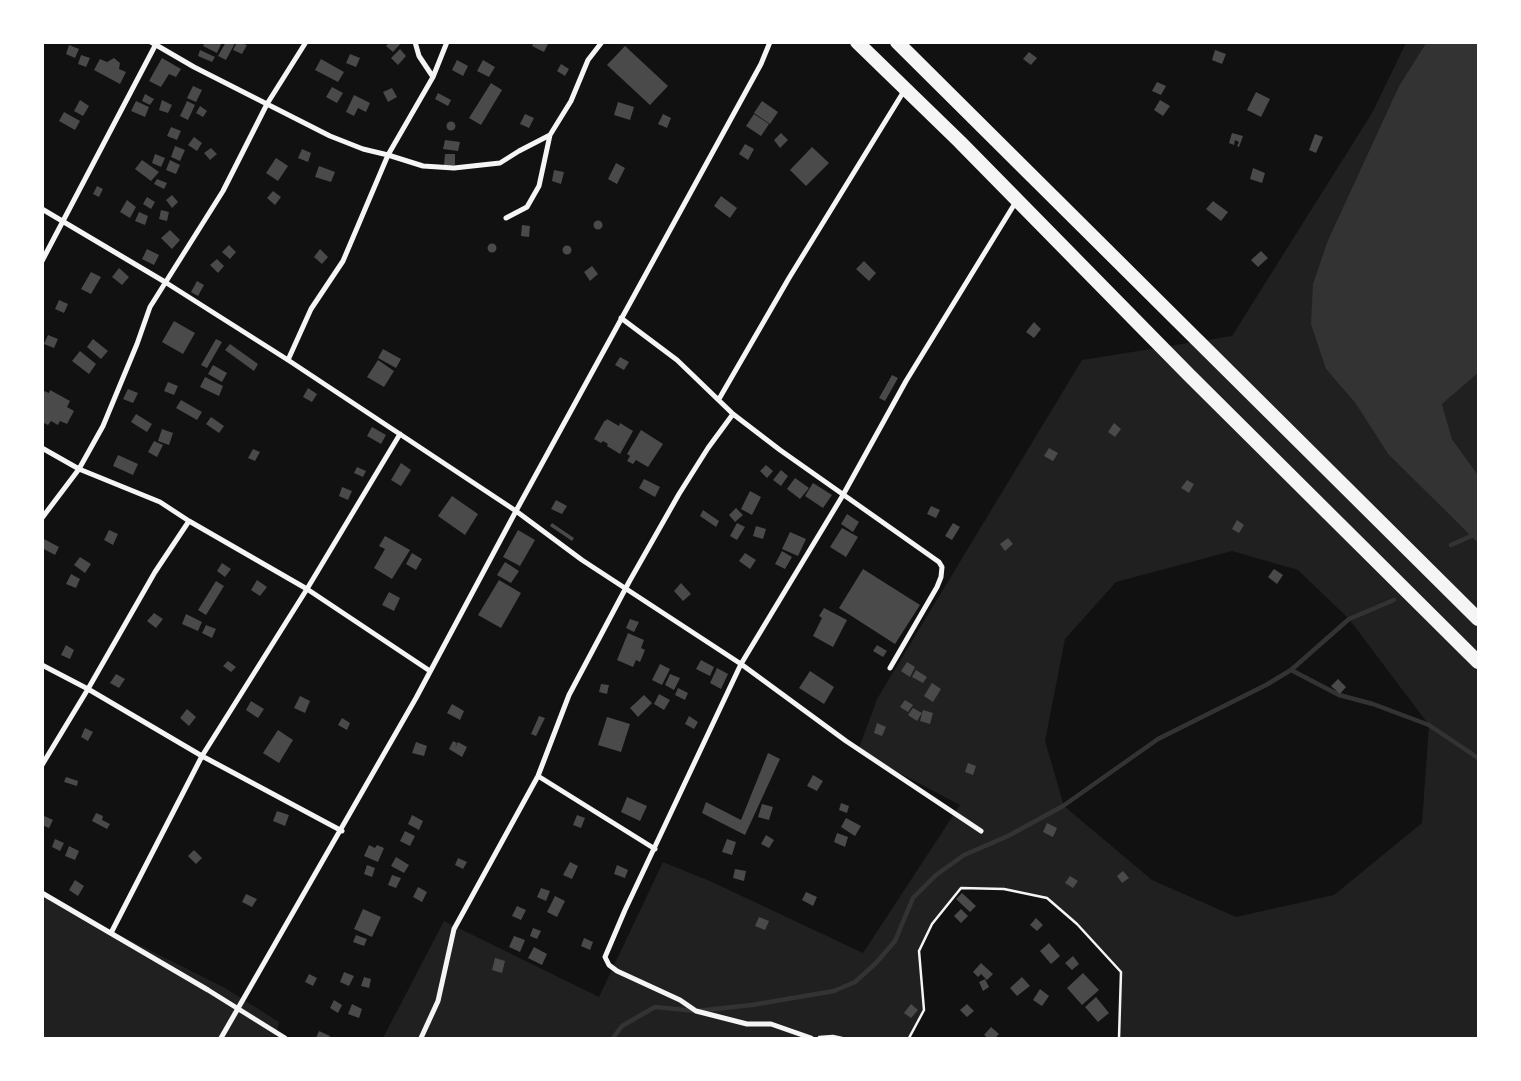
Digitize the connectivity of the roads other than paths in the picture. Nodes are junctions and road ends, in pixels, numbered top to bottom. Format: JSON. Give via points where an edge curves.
{"nodes":[{"id":1,"x":306,"y":42,"type":"edge"},
{"id":2,"x":415,"y":42,"type":"edge"},
{"id":3,"x":447,"y":42,"type":"edge"},
{"id":4,"x":602,"y":42,"type":"edge"},
{"id":5,"x":770,"y":42,"type":"edge"},
{"id":6,"x":857,"y":42,"type":"edge"},
{"id":7,"x":897,"y":42,"type":"edge"},
{"id":8,"x":155,"y":43,"type":"edge"},
{"id":9,"x":433,"y":77,"type":"junction"},
{"id":10,"x":905,"y":89,"type":"junction"},
{"id":11,"x":267,"y":104,"type":"junction"},
{"id":12,"x":550,"y":135,"type":"junction"},
{"id":13,"x":388,"y":155,"type":"junction"},
{"id":14,"x":1017,"y":200,"type":"junction"},
{"id":15,"x":42,"y":209,"type":"edge"},
{"id":16,"x":506,"y":218,"type":"dead end"},
{"id":17,"x":65,"y":220,"type":"junction"},
{"id":18,"x":42,"y":261,"type":"edge"},
{"id":19,"x":165,"y":282,"type":"junction"},
{"id":20,"x":621,"y":318,"type":"junction"},
{"id":21,"x":288,"y":360,"type":"junction"},
{"id":22,"x":719,"y":399,"type":"junction"},
{"id":23,"x":733,"y":414,"type":"junction"},
{"id":24,"x":400,"y":434,"type":"junction"},
{"id":25,"x":42,"y":448,"type":"edge"},
{"id":26,"x":79,"y":470,"type":"junction"},
{"id":27,"x":843,"y":495,"type":"junction"},
{"id":28,"x":516,"y":510,"type":"junction"},
{"id":29,"x":42,"y":518,"type":"edge"},
{"id":30,"x":189,"y":522,"type":"junction"},
{"id":31,"x":626,"y":588,"type":"junction"},
{"id":32,"x":307,"y":589,"type":"junction"},
{"id":33,"x":1478,"y":620,"type":"edge"},
{"id":34,"x":1478,"y":662,"type":"edge"},
{"id":35,"x":741,"y":664,"type":"junction"},
{"id":36,"x":42,"y":665,"type":"edge"},
{"id":37,"x":890,"y":668,"type":"dead end"},
{"id":38,"x":430,"y":671,"type":"junction"},
{"id":39,"x":88,"y":689,"type":"junction"},
{"id":40,"x":202,"y":756,"type":"junction"},
{"id":41,"x":42,"y":765,"type":"edge"},
{"id":42,"x":538,"y":776,"type":"junction"},
{"id":43,"x":342,"y":831,"type":"junction"},
{"id":44,"x":981,"y":831,"type":"dead end"},
{"id":45,"x":655,"y":849,"type":"junction"},
{"id":46,"x":42,"y":893,"type":"edge"},
{"id":47,"x":111,"y":933,"type":"junction"},
{"id":48,"x":237,"y":1008,"type":"junction"},
{"id":49,"x":221,"y":1038,"type":"edge"},
{"id":50,"x":285,"y":1038,"type":"edge"},
{"id":51,"x":421,"y":1038,"type":"edge"},
{"id":52,"x":811,"y":1038,"type":"edge"}],
"edges":[{"from":1,"to":11,"type":"street"},
{"from":2,"to":9,"type":"street"},
{"from":3,"to":9,"type":"street"},
{"from":4,"to":12,"type":"street","via":[[588,60],[571,101]]},
{"from":5,"to":20,"type":"street","via":[[761,64]]},
{"from":6,"to":10,"type":"highway"},
{"from":7,"to":33,"type":"highway"},
{"from":8,"to":11,"type":"street"},
{"from":8,"to":17,"type":"street"},
{"from":9,"to":13,"type":"street"},
{"from":10,"to":14,"type":"highway"},
{"from":10,"to":22,"type":"street"},
{"from":11,"to":13,"type":"street","via":[[330,136]]},
{"from":11,"to":19,"type":"street","via":[[223,191]]},
{"from":12,"to":13,"type":"street","via":[[500,163],[481,166],[423,166]]},
{"from":12,"to":16,"type":"street","via":[[539,186],[527,208]]},
{"from":13,"to":21,"type":"street","via":[[343,261],[311,309]]},
{"from":14,"to":27,"type":"street","via":[[906,381]]},
{"from":14,"to":34,"type":"highway"},
{"from":15,"to":17,"type":"street"},
{"from":17,"to":18,"type":"street"},
{"from":17,"to":19,"type":"street"},
{"from":19,"to":21,"type":"street"},
{"from":19,"to":26,"type":"street","via":[[150,307],[102,426]]},
{"from":20,"to":22,"type":"street","via":[[677,360]]},
{"from":20,"to":28,"type":"street"},
{"from":21,"to":24,"type":"street"},
{"from":22,"to":23,"type":"street"},
{"from":23,"to":27,"type":"street"},
{"from":23,"to":31,"type":"street","via":[[679,494]]},
{"from":24,"to":28,"type":"street"},
{"from":24,"to":32,"type":"street"},
{"from":25,"to":26,"type":"street"},
{"from":26,"to":29,"type":"street"},
{"from":26,"to":30,"type":"street","via":[[160,502]]},
{"from":27,"to":35,"type":"street"},
{"from":27,"to":37,"type":"street","via":[[933,557],[942,567],[937,586]]},
{"from":28,"to":31,"type":"street","via":[[582,560]]},
{"from":28,"to":38,"type":"street"},
{"from":30,"to":32,"type":"street"},
{"from":30,"to":39,"type":"street","via":[[155,572]]},
{"from":31,"to":35,"type":"street"},
{"from":31,"to":42,"type":"street","via":[[569,695]]},
{"from":32,"to":38,"type":"street"},
{"from":32,"to":40,"type":"street"},
{"from":35,"to":44,"type":"street","via":[[846,741]]},
{"from":35,"to":45,"type":"street"},
{"from":36,"to":39,"type":"street"},
{"from":38,"to":43,"type":"street"},
{"from":39,"to":40,"type":"street"},
{"from":39,"to":41,"type":"street"},
{"from":40,"to":43,"type":"street"},
{"from":40,"to":47,"type":"street"},
{"from":42,"to":45,"type":"street"},
{"from":42,"to":51,"type":"street","via":[[454,929],[438,1001]]},
{"from":43,"to":48,"type":"street"},
{"from":45,"to":52,"type":"street","via":[[605,957],[609,965],[696,1011],[747,1024],[771,1024]]},
{"from":46,"to":47,"type":"street"},
{"from":47,"to":48,"type":"street"},
{"from":48,"to":49,"type":"street"},
{"from":48,"to":50,"type":"street"}]}
